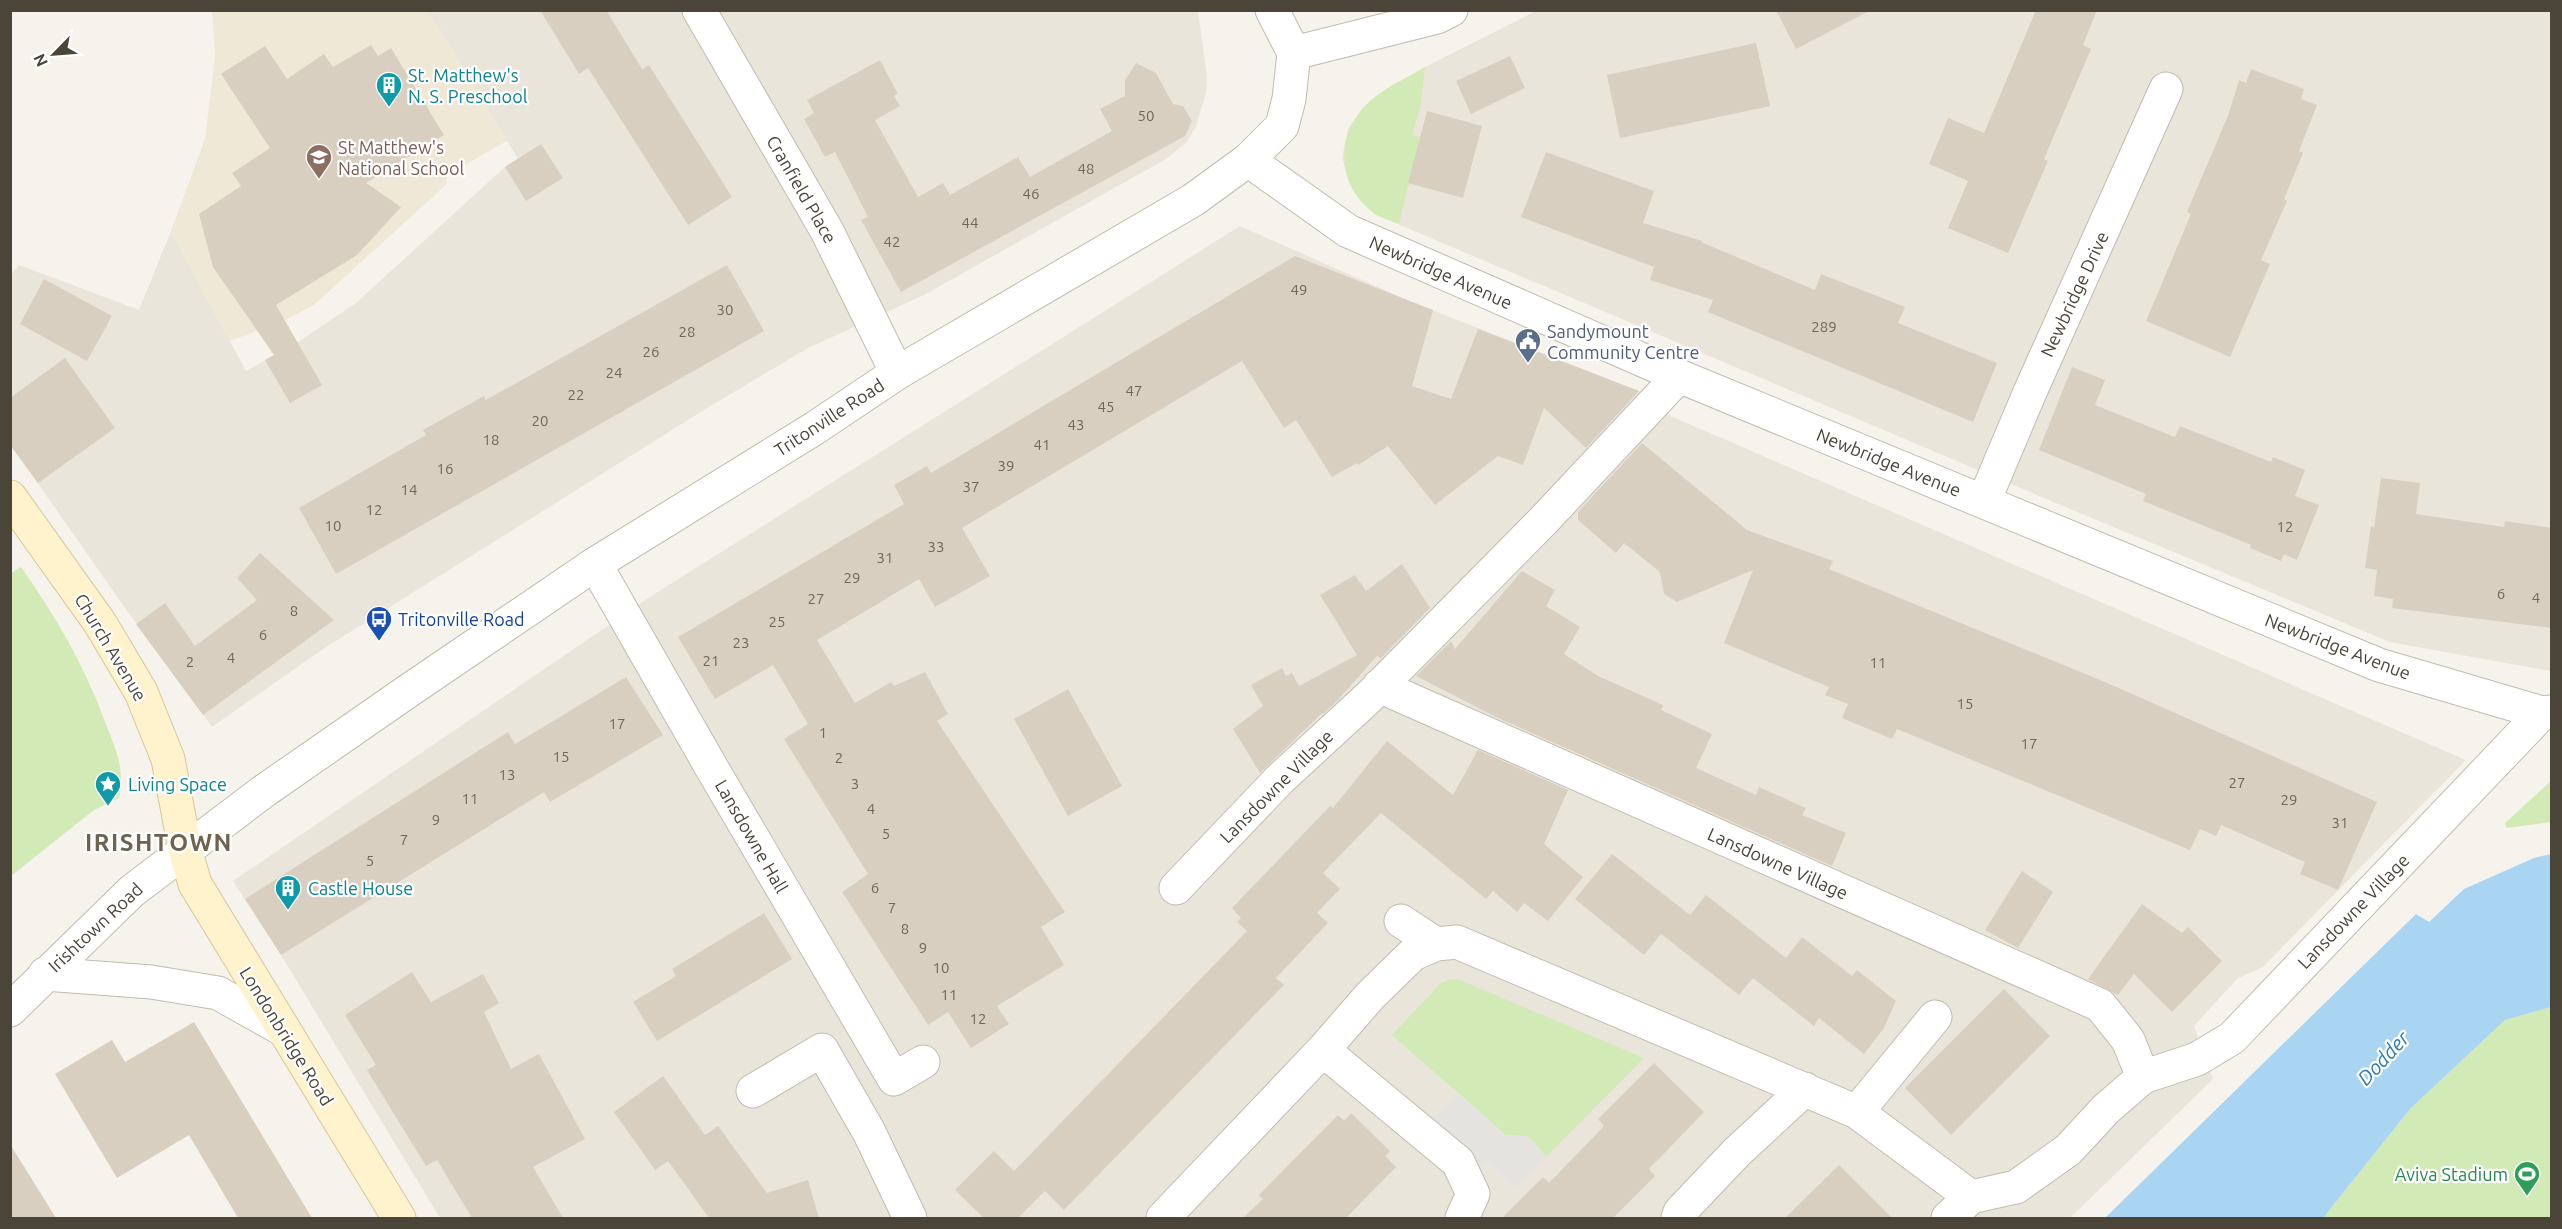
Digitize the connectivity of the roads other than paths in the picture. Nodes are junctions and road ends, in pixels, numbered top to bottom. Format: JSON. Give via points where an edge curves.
{"nodes":[{"id":1,"x":699,"y":10,"type":"edge"},
{"id":2,"x":1272,"y":10,"type":"edge"},
{"id":3,"x":1451,"y":10,"type":"edge"},
{"id":4,"x":1294,"y":53,"type":"junction"},
{"id":5,"x":2166,"y":89,"type":"dead end"},
{"id":6,"x":1248,"y":160,"type":"junction"},
{"id":7,"x":897,"y":373,"type":"junction"},
{"id":8,"x":1678,"y":376,"type":"junction"},
{"id":9,"x":10,"y":497,"type":"edge"},
{"id":10,"x":1984,"y":501,"type":"junction"},
{"id":11,"x":595,"y":564,"type":"junction"},
{"id":12,"x":1379,"y":686,"type":"junction"},
{"id":13,"x":2547,"y":713,"type":"edge"},
{"id":14,"x":185,"y":849,"type":"junction"},
{"id":15,"x":1176,"y":888,"type":"dead end"},
{"id":16,"x":1401,"y":921,"type":"dead end"},
{"id":17,"x":1436,"y":944,"type":"junction"},
{"id":18,"x":45,"y":974,"type":"junction"},
{"id":19,"x":10,"y":1010,"type":"edge"},
{"id":20,"x":1935,"y":1017,"type":"dead end"},
{"id":21,"x":284,"y":1030,"type":"junction"},
{"id":22,"x":1323,"y":1050,"type":"junction"},
{"id":23,"x":923,"y":1062,"type":"dead end"},
{"id":24,"x":2143,"y":1077,"type":"junction"},
{"id":25,"x":1805,"y":1089,"type":"junction"},
{"id":26,"x":753,"y":1091,"type":"dead end"},
{"id":27,"x":1857,"y":1112,"type":"junction"},
{"id":28,"x":1959,"y":1208,"type":"edge"},
{"id":29,"x":399,"y":1218,"type":"edge"},
{"id":30,"x":910,"y":1218,"type":"edge"},
{"id":31,"x":1163,"y":1218,"type":"edge"},
{"id":32,"x":1462,"y":1218,"type":"edge"},
{"id":33,"x":1678,"y":1218,"type":"edge"}],
"edges":[{"from":1,"to":7,"type":"street","name":"Cranfield Place","via":[[827,231]]},
{"from":2,"to":4,"type":"street"},
{"from":3,"to":4,"type":"street","via":[[1437,17]]},
{"from":4,"to":6,"type":"street","name":"Tritonville Road","via":[[1282,126]]},
{"from":5,"to":10,"type":"street","name":"Newbridge Drive"},
{"from":6,"to":7,"type":"street","name":"Tritonville Road","via":[[1193,200]]},
{"from":6,"to":8,"type":"street","name":"Newbridge Avenue","via":[[1348,231]]},
{"from":7,"to":11,"type":"street","name":"Tritonville Road"},
{"from":8,"to":10,"type":"street","name":"Newbridge Avenue"},
{"from":8,"to":12,"type":"street","name":"Lansdowne Village"},
{"from":9,"to":14,"type":"main road","name":"Church Avenue","via":[[99,623],[141,692],[168,759]]},
{"from":10,"to":13,"type":"street","name":"Newbridge Avenue","via":[[2379,665]]},
{"from":11,"to":14,"type":"street","name":"Tritonville Road"},
{"from":11,"to":23,"type":"street","name":"Lansdowne Hall","via":[[894,1079]]},
{"from":12,"to":15,"type":"street","name":"Lansdowne Village","via":[[1280,779]]},
{"from":12,"to":24,"type":"street","name":"Lansdowne Village","via":[[2100,1005],[2128,1040]]},
{"from":13,"to":24,"type":"street","name":"Lansdowne Village","via":[[2232,1038],[2197,1059]]},
{"from":14,"to":18,"type":"street","name":"Irishtown Road","via":[[132,891]]},
{"from":14,"to":21,"type":"main road","name":"Londonbridge Road","via":[[195,884]]},
{"from":16,"to":17,"type":"street"},
{"from":17,"to":22,"type":"street","name":"Lansdowne Village","via":[[1413,954]]},
{"from":17,"to":25,"type":"street","name":"Lansdowne Village","via":[[1457,942]]},
{"from":18,"to":19,"type":"street","name":"Irishtown Road"},
{"from":18,"to":21,"type":"street","via":[[151,982],[218,993]]},
{"from":20,"to":27,"type":"street"},
{"from":21,"to":29,"type":"main road","name":"Londonbridge Road"},
{"from":22,"to":31,"type":"street","name":"Lansdowne Village"},
{"from":22,"to":32,"type":"street","via":[[1458,1162],[1473,1194]]},
{"from":24,"to":28,"type":"street","name":"Lansdowne Village","via":[[2068,1150],[2016,1187]]},
{"from":25,"to":27,"type":"street","name":"Lansdowne Village"},
{"from":25,"to":33,"type":"street","via":[[1737,1152]]},
{"from":26,"to":30,"type":"street","via":[[822,1050],[869,1132]]},
{"from":27,"to":28,"type":"street","name":"Lansdowne Village"}]}
